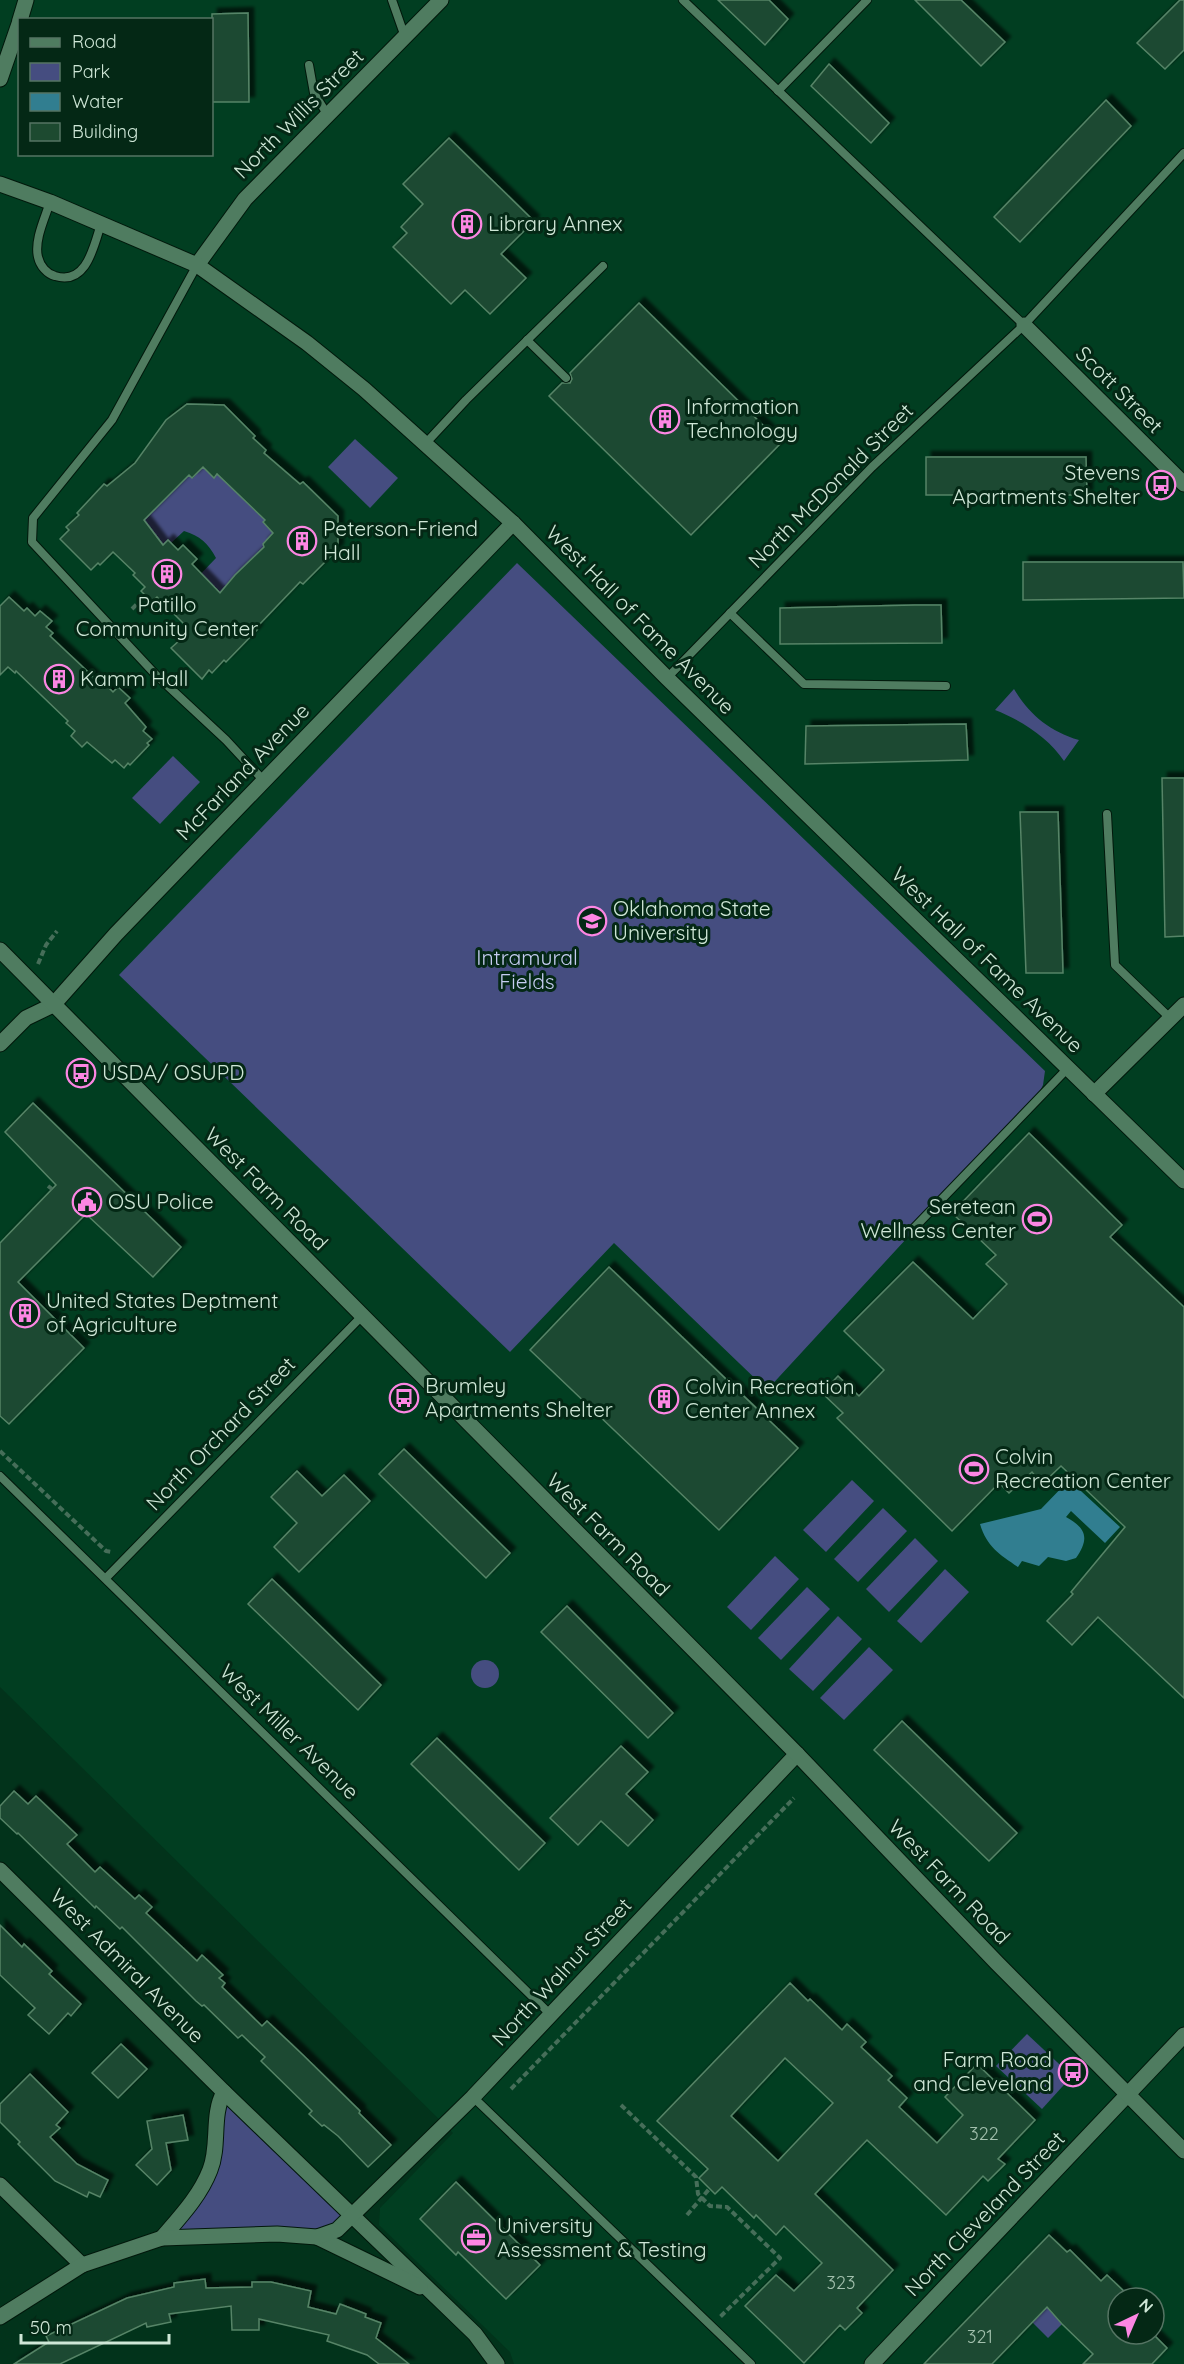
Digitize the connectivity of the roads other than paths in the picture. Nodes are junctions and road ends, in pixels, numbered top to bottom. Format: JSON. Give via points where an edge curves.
{"nodes":[{"id":1,"x":26,"y":0,"type":"edge"},
{"id":2,"x":392,"y":0,"type":"edge"},
{"id":3,"x":441,"y":0,"type":"edge"},
{"id":4,"x":682,"y":0,"type":"edge"},
{"id":5,"x":867,"y":0,"type":"edge"},
{"id":6,"x":21,"y":18,"type":"edge"},
{"id":7,"x":18,"y":26,"type":"edge"},
{"id":8,"x":405,"y":37,"type":"junction"},
{"id":9,"x":309,"y":65,"type":"dead end"},
{"id":10,"x":0,"y":79,"type":"edge"},
{"id":11,"x":778,"y":91,"type":"junction"},
{"id":12,"x":327,"y":114,"type":"junction"},
{"id":13,"x":1184,"y":153,"type":"edge"},
{"id":14,"x":0,"y":184,"type":"edge"},
{"id":15,"x":50,"y":202,"type":"junction"},
{"id":16,"x":101,"y":224,"type":"junction"},
{"id":17,"x":197,"y":265,"type":"junction"},
{"id":18,"x":603,"y":266,"type":"dead end"},
{"id":19,"x":1024,"y":325,"type":"junction"},
{"id":20,"x":526,"y":340,"type":"junction"},
{"id":21,"x":566,"y":378,"type":"dead end"},
{"id":22,"x":426,"y":443,"type":"junction"},
{"id":23,"x":1184,"y":484,"type":"edge"},
{"id":24,"x":513,"y":523,"type":"junction"},
{"id":25,"x":730,"y":613,"type":"junction"},
{"id":26,"x":668,"y":678,"type":"junction"},
{"id":27,"x":946,"y":686,"type":"dead end"},
{"id":28,"x":264,"y":780,"type":"junction"},
{"id":29,"x":1107,"y":814,"type":"dead end"},
{"id":30,"x":0,"y":950,"type":"edge"},
{"id":31,"x":53,"y":1005,"type":"junction"},
{"id":32,"x":1184,"y":1005,"type":"edge"},
{"id":33,"x":1172,"y":1019,"type":"junction"},
{"id":34,"x":0,"y":1044,"type":"edge"},
{"id":35,"x":1068,"y":1068,"type":"junction"},
{"id":36,"x":1094,"y":1094,"type":"junction"},
{"id":37,"x":1184,"y":1181,"type":"edge"},
{"id":38,"x":914,"y":1228,"type":"dead end"},
{"id":39,"x":363,"y":1315,"type":"junction"},
{"id":40,"x":0,"y":1476,"type":"edge"},
{"id":41,"x":105,"y":1578,"type":"junction"},
{"id":42,"x":797,"y":1754,"type":"junction"},
{"id":43,"x":0,"y":1870,"type":"edge"},
{"id":44,"x":551,"y":2015,"type":"junction"},
{"id":45,"x":1184,"y":2035,"type":"edge"},
{"id":46,"x":224,"y":2092,"type":"junction"},
{"id":47,"x":1128,"y":2093,"type":"junction"},
{"id":48,"x":473,"y":2097,"type":"junction"},
{"id":49,"x":1184,"y":2151,"type":"edge"},
{"id":50,"x":0,"y":2185,"type":"edge"},
{"id":51,"x":353,"y":2215,"type":"junction"},
{"id":52,"x":316,"y":2237,"type":"junction"},
{"id":53,"x":162,"y":2238,"type":"junction"},
{"id":54,"x":82,"y":2265,"type":"junction"},
{"id":55,"x":434,"y":2294,"type":"junction"},
{"id":56,"x":0,"y":2317,"type":"edge"},
{"id":57,"x":497,"y":2364,"type":"edge"},
{"id":58,"x":751,"y":2364,"type":"edge"},
{"id":59,"x":872,"y":2364,"type":"edge"}],
"edges":[{"from":1,"to":6,"type":"street"},
{"from":2,"to":8,"type":"lane"},
{"from":3,"to":8,"type":"street","name":"North Willis Street"},
{"from":4,"to":11,"type":"lane"},
{"from":5,"to":11,"type":"lane"},
{"from":7,"to":10,"type":"street"},
{"from":8,"to":12,"type":"street","name":"North Willis Street"},
{"from":9,"to":12,"type":"lane","via":[[314,93]]},
{"from":11,"to":19,"type":"lane"},
{"from":12,"to":17,"type":"street","name":"North Willis Street","via":[[245,199]]},
{"from":13,"to":19,"type":"lane","name":"North McDonald Street"},
{"from":14,"to":15,"type":"street","name":"West Hall of Fame Avenue"},
{"from":15,"to":16,"type":"street","name":"West Hall of Fame Avenue"},
{"from":15,"to":16,"type":"lane","via":[[37,256],[50,275],[61,278],[83,270]]},
{"from":16,"to":17,"type":"street","name":"West Hall of Fame Avenue"},
{"from":17,"to":22,"type":"street","name":"West Hall of Fame Avenue","via":[[307,343]]},
{"from":17,"to":28,"type":"lane","via":[[112,420],[33,518],[32,542],[155,674]]},
{"from":18,"to":20,"type":"lane"},
{"from":19,"to":23,"type":"street","name":"Scott Street"},
{"from":19,"to":25,"type":"lane","name":"North McDonald Street","via":[[872,467]]},
{"from":20,"to":21,"type":"lane"},
{"from":20,"to":22,"type":"lane"},
{"from":22,"to":24,"type":"street","name":"West Hall of Fame Avenue"},
{"from":24,"to":26,"type":"street","name":"West Hall of Fame Avenue"},
{"from":24,"to":28,"type":"street","name":"McFarland Avenue"},
{"from":25,"to":26,"type":"lane","name":"North McDonald Street"},
{"from":25,"to":27,"type":"lane","via":[[804,684]]},
{"from":26,"to":35,"type":"street","name":"West Hall of Fame Avenue"},
{"from":28,"to":31,"type":"street","name":"McFarland Avenue"},
{"from":29,"to":33,"type":"lane","via":[[1115,964]]},
{"from":30,"to":31,"type":"street","name":"West Farm Road"},
{"from":31,"to":34,"type":"street","name":"McFarland Avenue","via":[[26,1018]]},
{"from":31,"to":39,"type":"street","name":"West Farm Road"},
{"from":32,"to":33,"type":"street"},
{"from":33,"to":36,"type":"street"},
{"from":35,"to":36,"type":"street","name":"West Hall of Fame Avenue"},
{"from":35,"to":38,"type":"lane"},
{"from":36,"to":37,"type":"street","name":"West Hall of Fame Avenue"},
{"from":39,"to":41,"type":"lane","name":"North Orchard Street"},
{"from":39,"to":42,"type":"street","name":"West Farm Road"},
{"from":40,"to":41,"type":"lane","name":"West Miller Avenue"},
{"from":41,"to":44,"type":"lane","name":"West Miller Avenue"},
{"from":42,"to":44,"type":"street","name":"North Walnut Street"},
{"from":42,"to":47,"type":"street","name":"West Farm Road"},
{"from":43,"to":46,"type":"street","name":"West Admiral Avenue"},
{"from":44,"to":48,"type":"street","name":"North Walnut Street"},
{"from":45,"to":47,"type":"street","name":"North Cleveland Street"},
{"from":46,"to":51,"type":"street","name":"West Admiral Avenue"},
{"from":46,"to":53,"type":"street","via":[[218,2103],[211,2169],[193,2201]]},
{"from":47,"to":49,"type":"street","name":"West Farm Road"},
{"from":47,"to":59,"type":"street","name":"North Cleveland Street"},
{"from":48,"to":51,"type":"street","name":"North Walnut Street"},
{"from":48,"to":58,"type":"lane"},
{"from":50,"to":54,"type":"street"},
{"from":51,"to":52,"type":"street","name":"North Walnut Street","via":[[337,2230]]},
{"from":51,"to":55,"type":"street","name":"West Admiral Avenue"},
{"from":52,"to":53,"type":"street","via":[[277,2234]]},
{"from":52,"to":55,"type":"street"},
{"from":53,"to":54,"type":"street"},
{"from":54,"to":56,"type":"street"},
{"from":55,"to":57,"type":"street","name":"West Admiral Avenue","via":[[475,2334]]}]}
